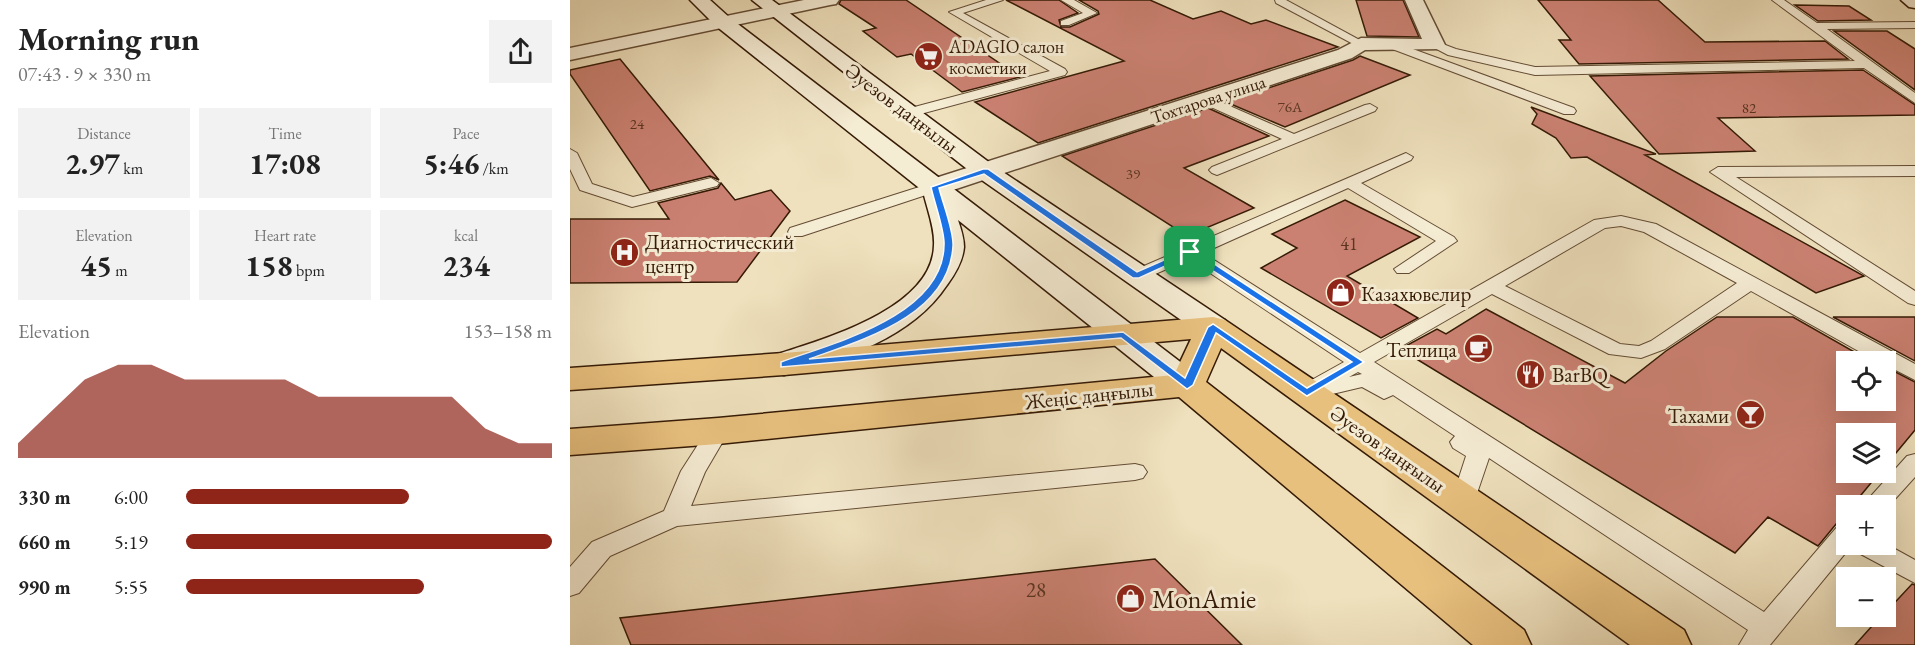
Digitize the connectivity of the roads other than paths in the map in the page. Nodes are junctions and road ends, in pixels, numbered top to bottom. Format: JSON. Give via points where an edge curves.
{"nodes":[{"id":1,"x":699,"y":0,"type":"edge"},
{"id":2,"x":830,"y":0,"type":"edge"},
{"id":3,"x":998,"y":0,"type":"edge"},
{"id":4,"x":1066,"y":0,"type":"edge"},
{"id":5,"x":1414,"y":0,"type":"edge"},
{"id":6,"x":1777,"y":0,"type":"edge"},
{"id":7,"x":1910,"y":0,"type":"edge"},
{"id":8,"x":1281,"y":1,"type":"edge"},
{"id":9,"x":1915,"y":3,"type":"edge"},
{"id":10,"x":768,"y":6,"type":"edge"},
{"id":11,"x":723,"y":22,"type":"junction"},
{"id":12,"x":1065,"y":22,"type":"dead end"},
{"id":13,"x":1915,"y":25,"type":"edge"},
{"id":14,"x":1815,"y":26,"type":"junction"},
{"id":15,"x":1361,"y":44,"type":"junction"},
{"id":16,"x":1391,"y":45,"type":"junction"},
{"id":17,"x":1435,"y":45,"type":"junction"},
{"id":18,"x":570,"y":54,"type":"edge"},
{"id":19,"x":1867,"y":64,"type":"junction"},
{"id":20,"x":1915,"y":99,"type":"edge"},
{"id":21,"x":1206,"y":100,"type":"junction"},
{"id":22,"x":1370,"y":108,"type":"dead end"},
{"id":23,"x":1569,"y":111,"type":"dead end"},
{"id":24,"x":916,"y":119,"type":"junction"},
{"id":25,"x":1294,"y":139,"type":"junction"},
{"id":26,"x":874,"y":140,"type":"junction"},
{"id":27,"x":570,"y":153,"type":"edge"},
{"id":28,"x":1406,"y":157,"type":"dead end"},
{"id":29,"x":1217,"y":170,"type":"dead end"},
{"id":30,"x":985,"y":171,"type":"junction"},
{"id":31,"x":1915,"y":171,"type":"edge"},
{"id":32,"x":1349,"y":182,"type":"junction"},
{"id":33,"x":711,"y":183,"type":"dead end"},
{"id":34,"x":935,"y":187,"type":"junction"},
{"id":35,"x":796,"y":232,"type":"dead end"},
{"id":36,"x":1190,"y":252,"type":"junction"},
{"id":37,"x":1403,"y":269,"type":"dead end"},
{"id":38,"x":1136,"y":276,"type":"junction"},
{"id":39,"x":1750,"y":283,"type":"junction"},
{"id":40,"x":1491,"y":286,"type":"junction"},
{"id":41,"x":1915,"y":299,"type":"edge"},
{"id":42,"x":1213,"y":327,"type":"junction"},
{"id":43,"x":1123,"y":335,"type":"junction"},
{"id":44,"x":1359,"y":362,"type":"junction"},
{"id":45,"x":784,"y":364,"type":"junction"},
{"id":46,"x":1915,"y":373,"type":"edge"},
{"id":47,"x":570,"y":380,"type":"edge"},
{"id":48,"x":1187,"y":385,"type":"junction"},
{"id":49,"x":1307,"y":392,"type":"junction"},
{"id":50,"x":718,"y":431,"type":"junction"},
{"id":51,"x":570,"y":442,"type":"edge"},
{"id":52,"x":1915,"y":462,"type":"edge"},
{"id":53,"x":1135,"y":472,"type":"dead end"},
{"id":54,"x":1884,"y":495,"type":"edge"},
{"id":55,"x":674,"y":517,"type":"junction"},
{"id":56,"x":1836,"y":547,"type":"edge"},
{"id":57,"x":1884,"y":555,"type":"edge"},
{"id":58,"x":1915,"y":572,"type":"edge"},
{"id":59,"x":570,"y":585,"type":"edge"},
{"id":60,"x":1760,"y":637,"type":"edge"},
{"id":61,"x":1507,"y":645,"type":"edge"},
{"id":62,"x":1667,"y":645,"type":"edge"}],
"edges":[{"from":1,"to":11,"type":"main road","name":"Әуезов даңғылы"},
{"from":2,"to":10,"type":"main road"},
{"from":3,"to":24,"type":"lane","via":[[954,12],[1061,72]]},
{"from":4,"to":12,"type":"lane","via":[[1092,13]]},
{"from":5,"to":17,"type":"main road"},
{"from":6,"to":14,"type":"lane"},
{"from":7,"to":9,"type":"main road"},
{"from":8,"to":15,"type":"lane"},
{"from":10,"to":11,"type":"main road"},
{"from":10,"to":24,"type":"main road","name":"Әуезов даңғылы"},
{"from":11,"to":18,"type":"main road"},
{"from":11,"to":26,"type":"main road","name":"Әуезов даңғылы"},
{"from":13,"to":14,"type":"lane"},
{"from":14,"to":19,"type":"lane"},
{"from":15,"to":16,"type":"main road","name":"Тохтарова улица"},
{"from":15,"to":21,"type":"main road","name":"Тохтарова улица","via":[[1345,54]]},
{"from":16,"to":17,"type":"main road","name":"Тохтарова улица"},
{"from":16,"to":23,"type":"lane"},
{"from":17,"to":19,"type":"lane","via":[[1534,70]]},
{"from":19,"to":20,"type":"lane"},
{"from":21,"to":25,"type":"lane"},
{"from":21,"to":30,"type":"main road","name":"Тохтарова улица"},
{"from":22,"to":25,"type":"lane"},
{"from":24,"to":26,"type":"main road"},
{"from":24,"to":30,"type":"main road","name":"Әуезов даңғылы"},
{"from":25,"to":29,"type":"lane"},
{"from":26,"to":34,"type":"main road","name":"Әуезов даңғылы"},
{"from":27,"to":33,"type":"lane","via":[[586,187],[632,202]]},
{"from":28,"to":32,"type":"lane"},
{"from":30,"to":34,"type":"main road","name":"Тохтарова улица"},
{"from":30,"to":38,"type":"main road","name":"Әуезов даңғылы"},
{"from":31,"to":41,"type":"lane","via":[[1718,172]]},
{"from":32,"to":36,"type":"lane"},
{"from":32,"to":37,"type":"lane","via":[[1448,241]]},
{"from":34,"to":35,"type":"lane"},
{"from":34,"to":43,"type":"main road","name":"Әуезов даңғылы"},
{"from":34,"to":45,"type":"main road","via":[[949,245],[943,269],[914,309],[879,330]]},
{"from":36,"to":38,"type":"lane"},
{"from":36,"to":44,"type":"lane"},
{"from":38,"to":42,"type":"main road","name":"Әуезов даңғылы"},
{"from":39,"to":40,"type":"lane","via":[[1650,228],[1622,220],[1600,224]]},
{"from":39,"to":40,"type":"lane","via":[[1658,345],[1641,352],[1616,350]]},
{"from":39,"to":46,"type":"lane"},
{"from":40,"to":44,"type":"lane"},
{"from":42,"to":43,"type":"main road"},
{"from":42,"to":48,"type":"main road"},
{"from":42,"to":49,"type":"main road","name":"Әуезов даңғылы"},
{"from":43,"to":45,"type":"main road"},
{"from":43,"to":48,"type":"main road","name":"Әуезов даңғылы"},
{"from":44,"to":49,"type":"lane"},
{"from":44,"to":60,"type":"lane"},
{"from":45,"to":47,"type":"main road"},
{"from":48,"to":50,"type":"main road","name":"Жеңіс даңғылы"},
{"from":48,"to":61,"type":"main road","name":"Әуезов даңғылы"},
{"from":49,"to":62,"type":"main road","name":"Әуезов даңғылы"},
{"from":50,"to":51,"type":"main road","name":"Жеңіс даңғылы"},
{"from":50,"to":55,"type":"lane","via":[[693,471]]},
{"from":52,"to":54,"type":"lane"},
{"from":53,"to":55,"type":"lane"},
{"from":55,"to":59,"type":"lane","via":[[601,549]]},
{"from":56,"to":60,"type":"lane"},
{"from":57,"to":58,"type":"lane"}]}
